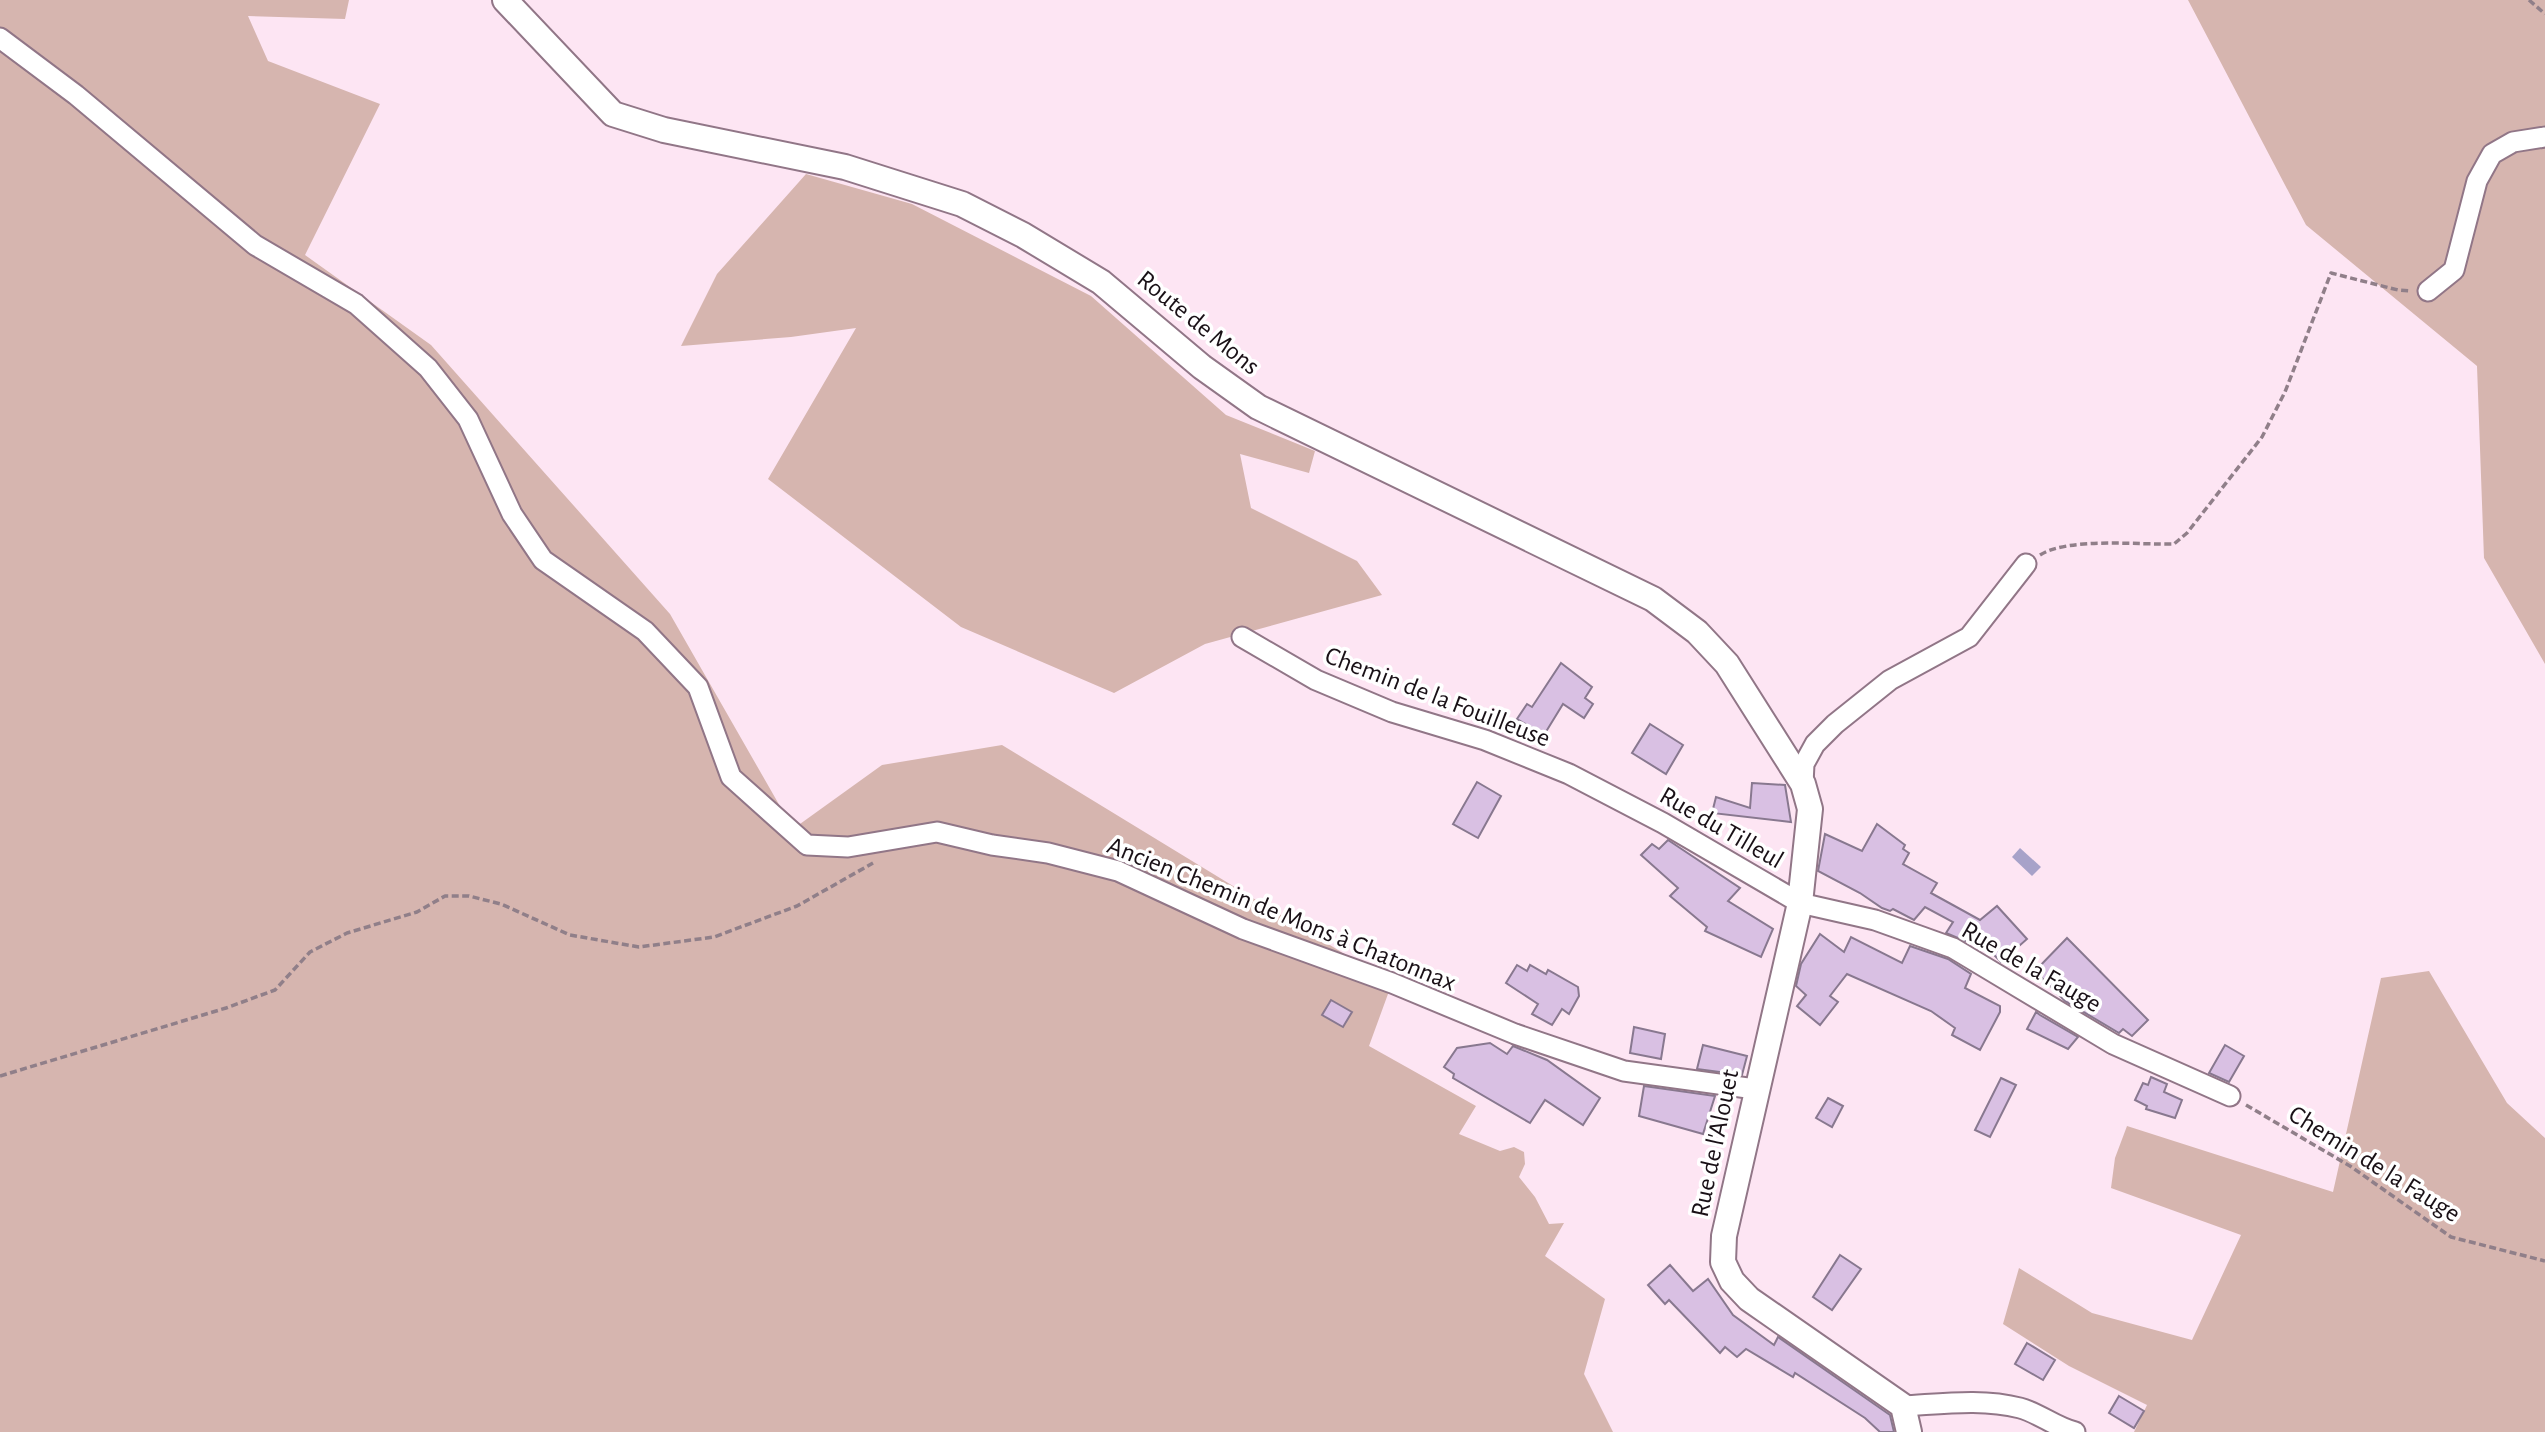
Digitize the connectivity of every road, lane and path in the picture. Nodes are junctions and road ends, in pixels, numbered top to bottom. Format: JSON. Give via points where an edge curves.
{"nodes":[{"id":1,"x":505,"y":0,"type":"edge"},
{"id":2,"x":2529,"y":0,"type":"edge"},
{"id":3,"x":2545,"y":14,"type":"edge"},
{"id":4,"x":0,"y":38,"type":"edge"},
{"id":5,"x":2545,"y":137,"type":"edge"},
{"id":6,"x":2428,"y":291,"type":"joint"},
{"id":7,"x":2026,"y":564,"type":"joint"},
{"id":8,"x":1242,"y":637,"type":"dead end"},
{"id":9,"x":1803,"y":783,"type":"junction"},
{"id":10,"x":1617,"y":798,"type":"joint"},
{"id":11,"x":891,"y":841,"type":"junction"},
{"id":12,"x":1800,"y":903,"type":"junction"},
{"id":13,"x":0,"y":1076,"type":"edge"},
{"id":14,"x":1755,"y":1089,"type":"junction"},
{"id":15,"x":2230,"y":1096,"type":"joint"},
{"id":16,"x":2545,"y":1261,"type":"edge"},
{"id":17,"x":1903,"y":1406,"type":"junction"},
{"id":18,"x":1909,"y":1432,"type":"edge"},
{"id":19,"x":2075,"y":1432,"type":"edge"}],
"edges":[{"from":1,"to":9,"type":"street","name":"Route de Mons","via":[[614,114],[664,130],[845,167],[962,204],[1101,282],[1202,367],[1258,407],[1653,600],[1697,632],[1727,664]]},
{"from":2,"to":3,"type":"path"},
{"from":4,"to":11,"type":"street","name":"Ancien Chemin de Mons à Chatonnax","via":[[76,94],[255,245],[356,304],[428,368],[468,419],[512,514],[543,560],[645,631],[698,687],[731,777],[807,845],[848,847]]},
{"from":5,"to":6,"type":"street","via":[[2513,142],[2492,154],[2477,181],[2454,270]]},
{"from":6,"to":7,"type":"path","via":[[2398,290],[2331,273],[2262,437],[2187,533],[2174,544],[2098,544],[2049,550]]},
{"from":7,"to":9,"type":"street","via":[[1969,637],[1890,680],[1835,724],[1815,744],[1804,764]]},
{"from":8,"to":10,"type":"street","name":"Chemin de la Fouilleuse","via":[[1316,680],[1392,712],[1485,740]]},
{"from":9,"to":12,"type":"street","name":"Rue de l'Alouet","via":[[1811,809]]},
{"from":10,"to":12,"type":"street","name":"Rue du Tilleul"},
{"from":11,"to":13,"type":"path","via":[[881,859],[797,906],[714,937],[639,947],[570,935],[501,904],[445,896],[417,912],[347,933],[310,952],[275,990]]},
{"from":11,"to":14,"type":"street","name":"Ancien Chemin de Mons à Chatonnax","via":[[937,832],[1118,871],[1242,929],[1479,1021],[1624,1071]]},
{"from":12,"to":14,"type":"street","name":"Rue de l'Alouet"},
{"from":12,"to":15,"type":"street","name":"Rue de la Fauge","via":[[1875,920],[1952,948],[2113,1044]]},
{"from":14,"to":17,"type":"street","name":"Rue de l'Alouet","via":[[1724,1236],[1723,1262],[1732,1281],[1749,1299]]},
{"from":15,"to":16,"type":"path","name":"Chemin de la Fauge","via":[[2350,1166],[2451,1237]]},
{"from":17,"to":18,"type":"street"},
{"from":17,"to":19,"type":"street","via":[[1969,1402],[2021,1408]]}]}
